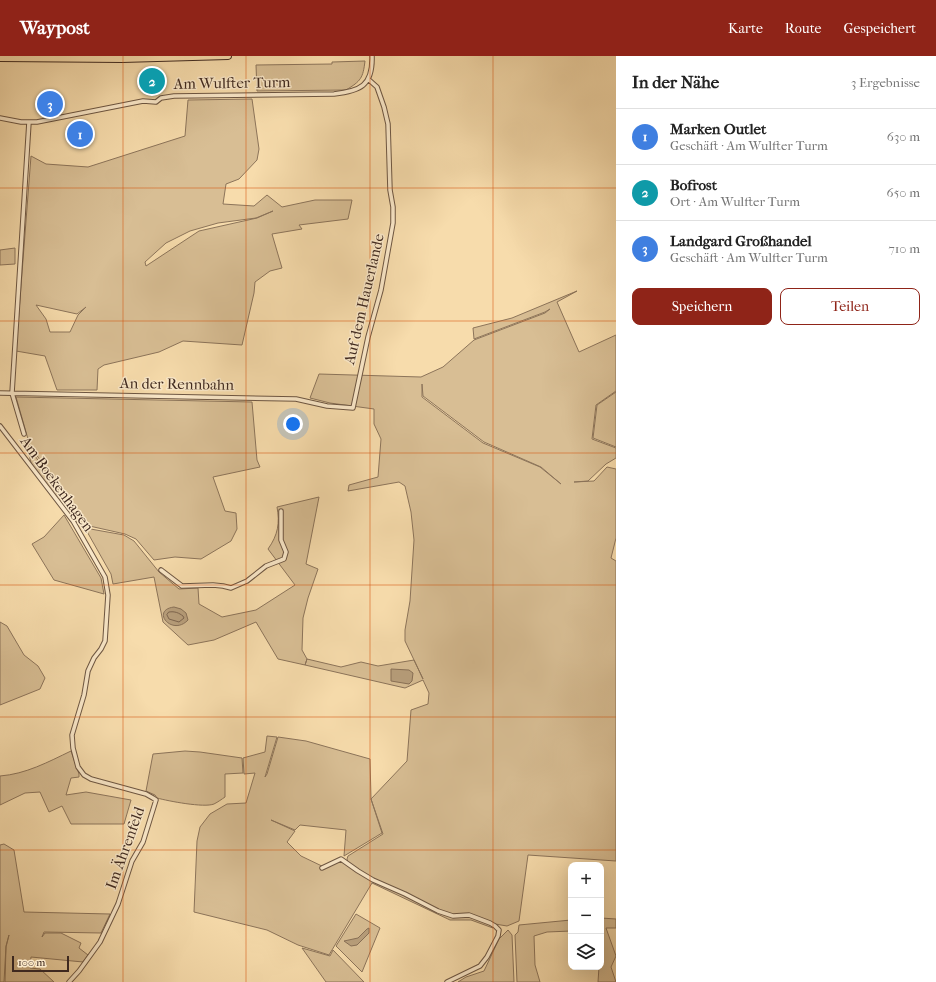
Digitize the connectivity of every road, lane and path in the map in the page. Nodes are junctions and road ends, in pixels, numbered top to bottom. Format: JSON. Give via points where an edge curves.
{"nodes":[{"id":1,"x":228,"y":56,"type":"edge"},
{"id":2,"x":372,"y":56,"type":"edge"},
{"id":3,"x":0,"y":58,"type":"edge"},
{"id":4,"x":368,"y":79,"type":"junction"},
{"id":5,"x":0,"y":118,"type":"edge"},
{"id":6,"x":29,"y":122,"type":"junction"},
{"id":7,"x":0,"y":393,"type":"edge"},
{"id":8,"x":12,"y":393,"type":"junction"},
{"id":9,"x":353,"y":408,"type":"joint"},
{"id":10,"x":0,"y":426,"type":"edge"},
{"id":11,"x":24,"y":434,"type":"dead end"},
{"id":12,"x":281,"y":511,"type":"dead end"},
{"id":13,"x":161,"y":570,"type":"dead end"},
{"id":14,"x":78,"y":716,"type":"joint"},
{"id":15,"x":322,"y":868,"type":"dead end"},
{"id":16,"x":69,"y":982,"type":"edge"},
{"id":17,"x":447,"y":982,"type":"edge"}],
"edges":[{"from":1,"to":3,"type":"highway","via":[[122,59]]},
{"from":2,"to":4,"type":"street"},
{"from":4,"to":6,"type":"street","name":"Am Wulfter Turm","via":[[349,92],[169,96],[156,102],[143,101]]},
{"from":4,"to":9,"type":"street","name":"Auf dem Hauerlande","via":[[377,87],[388,124],[393,223],[382,290],[368,337]]},
{"from":5,"to":6,"type":"street","name":"Am Wulfter Turm"},
{"from":6,"to":8,"type":"street"},
{"from":7,"to":8,"type":"street","name":"An der Rennbahn"},
{"from":8,"to":9,"type":"street","name":"An der Rennbahn","via":[[296,399],[327,406]]},
{"from":8,"to":11,"type":"street"},
{"from":10,"to":14,"type":"street","name":"Am Boekenhagen","via":[[73,522],[105,577],[108,595],[105,640],[88,671]]},
{"from":12,"to":13,"type":"street","via":[[281,540],[286,552],[284,559],[266,566],[247,581],[231,588],[182,586]]},
{"from":14,"to":16,"type":"street","name":"Im Ährenfeld","via":[[72,735],[72,748],[78,767],[84,775],[146,794],[156,800],[143,842],[132,861],[118,904],[100,942]]},
{"from":15,"to":17,"type":"street","via":[[341,859],[373,880],[438,911],[453,916],[469,915],[495,926],[499,930],[498,936],[480,966]]}]}
